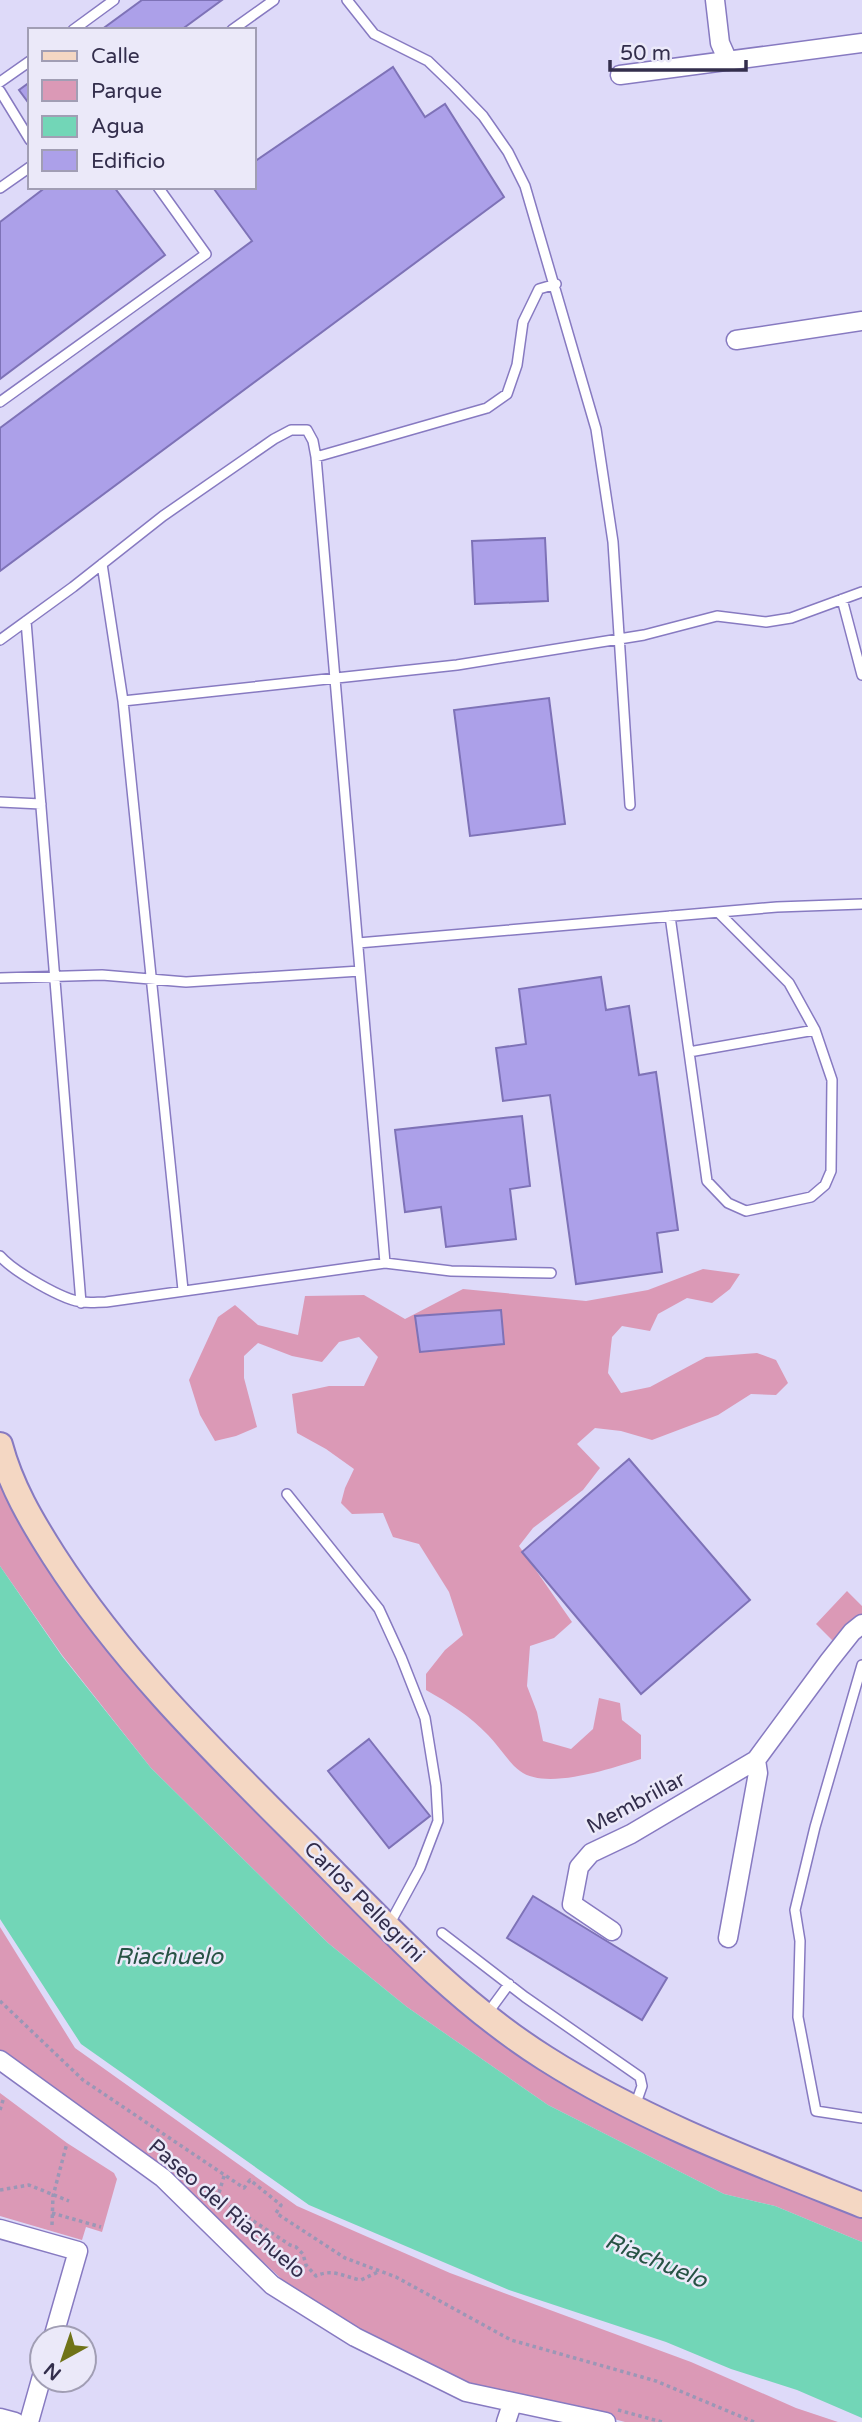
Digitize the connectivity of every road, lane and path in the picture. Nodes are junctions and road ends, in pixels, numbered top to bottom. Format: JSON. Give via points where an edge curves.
{"nodes":[{"id":1,"x":114,"y":0,"type":"edge"},
{"id":2,"x":274,"y":0,"type":"edge"},
{"id":3,"x":347,"y":0,"type":"edge"},
{"id":4,"x":715,"y":0,"type":"edge"},
{"id":5,"x":76,"y":28,"type":"edge"},
{"id":6,"x":235,"y":28,"type":"edge"},
{"id":7,"x":862,"y":43,"type":"edge"},
{"id":8,"x":728,"y":61,"type":"junction"},
{"id":9,"x":28,"y":62,"type":"edge"},
{"id":10,"x":620,"y":75,"type":"dead end"},
{"id":11,"x":0,"y":82,"type":"edge"},
{"id":12,"x":0,"y":91,"type":"edge"},
{"id":13,"x":28,"y":137,"type":"edge"},
{"id":14,"x":28,"y":168,"type":"edge"},
{"id":15,"x":0,"y":188,"type":"edge"},
{"id":16,"x":159,"y":189,"type":"edge"},
{"id":17,"x":556,"y":284,"type":"junction"},
{"id":18,"x":862,"y":321,"type":"edge"},
{"id":19,"x":736,"y":340,"type":"dead end"},
{"id":20,"x":0,"y":402,"type":"edge"},
{"id":21,"x":316,"y":457,"type":"junction"},
{"id":22,"x":102,"y":564,"type":"junction"},
{"id":23,"x":862,"y":592,"type":"edge"},
{"id":24,"x":842,"y":599,"type":"junction"},
{"id":25,"x":26,"y":621,"type":"junction"},
{"id":26,"x":619,"y":639,"type":"junction"},
{"id":27,"x":0,"y":640,"type":"edge"},
{"id":28,"x":862,"y":673,"type":"edge"},
{"id":29,"x":335,"y":678,"type":"junction"},
{"id":30,"x":123,"y":701,"type":"junction"},
{"id":31,"x":0,"y":802,"type":"edge"},
{"id":32,"x":41,"y":803,"type":"junction"},
{"id":33,"x":630,"y":805,"type":"dead end"},
{"id":34,"x":862,"y":904,"type":"edge"},
{"id":35,"x":718,"y":912,"type":"junction"},
{"id":36,"x":670,"y":916,"type":"junction"},
{"id":37,"x":358,"y":943,"type":"junction"},
{"id":38,"x":360,"y":971,"type":"junction"},
{"id":39,"x":55,"y":976,"type":"junction"},
{"id":40,"x":0,"y":978,"type":"edge"},
{"id":41,"x":151,"y":979,"type":"junction"},
{"id":42,"x":815,"y":1030,"type":"junction"},
{"id":43,"x":689,"y":1052,"type":"junction"},
{"id":44,"x":0,"y":1256,"type":"edge"},
{"id":45,"x":385,"y":1263,"type":"junction"},
{"id":46,"x":551,"y":1272,"type":"dead end"},
{"id":47,"x":183,"y":1290,"type":"junction"},
{"id":48,"x":80,"y":1303,"type":"junction"},
{"id":49,"x":0,"y":1445,"type":"edge"},
{"id":50,"x":287,"y":1494,"type":"dead end"},
{"id":51,"x":862,"y":1624,"type":"edge"},
{"id":52,"x":862,"y":1665,"type":"edge"},
{"id":53,"x":756,"y":1760,"type":"junction"},
{"id":54,"x":388,"y":1927,"type":"junction"},
{"id":55,"x":612,"y":1931,"type":"dead end"},
{"id":56,"x":442,"y":1933,"type":"dead end"},
{"id":57,"x":728,"y":1938,"type":"dead end"},
{"id":58,"x":509,"y":1984,"type":"junction"},
{"id":59,"x":0,"y":2001,"type":"edge"},
{"id":60,"x":487,"y":2015,"type":"junction"},
{"id":61,"x":0,"y":2060,"type":"edge"},
{"id":62,"x":4,"y":2096,"type":"dead end"},
{"id":63,"x":634,"y":2108,"type":"junction"},
{"id":64,"x":0,"y":2110,"type":"edge"},
{"id":65,"x":862,"y":2118,"type":"edge"},
{"id":66,"x":67,"y":2143,"type":"dead end"},
{"id":67,"x":225,"y":2175,"type":"junction"},
{"id":68,"x":32,"y":2179,"type":"dead end"},
{"id":69,"x":29,"y":2185,"type":"junction"},
{"id":70,"x":0,"y":2190,"type":"edge"},
{"id":71,"x":53,"y":2196,"type":"junction"},
{"id":72,"x":69,"y":2200,"type":"dead end"},
{"id":73,"x":862,"y":2205,"type":"edge"},
{"id":74,"x":52,"y":2213,"type":"junction"},
{"id":75,"x":101,"y":2227,"type":"dead end"},
{"id":76,"x":0,"y":2229,"type":"edge"},
{"id":77,"x":52,"y":2230,"type":"dead end"},
{"id":78,"x":380,"y":2271,"type":"junction"},
{"id":79,"x":57,"y":2324,"type":"edge"},
{"id":80,"x":37,"y":2394,"type":"edge"},
{"id":81,"x":512,"y":2404,"type":"junction"},
{"id":82,"x":607,"y":2415,"type":"edge"},
{"id":83,"x":0,"y":2418,"type":"edge"},
{"id":84,"x":15,"y":2422,"type":"edge"},
{"id":85,"x":29,"y":2422,"type":"edge"},
{"id":86,"x":506,"y":2422,"type":"edge"},
{"id":87,"x":556,"y":2422,"type":"edge"},
{"id":88,"x":663,"y":2422,"type":"edge"},
{"id":89,"x":754,"y":2422,"type":"edge"}],
"edges":[{"from":1,"to":5,"type":"lane"},
{"from":2,"to":6,"type":"lane"},
{"from":3,"to":17,"type":"lane","via":[[374,34],[428,61],[483,116],[525,186]]},
{"from":4,"to":8,"type":"street","via":[[720,43]]},
{"from":7,"to":8,"type":"street"},
{"from":8,"to":10,"type":"street"},
{"from":9,"to":11,"type":"lane"},
{"from":12,"to":13,"type":"lane"},
{"from":14,"to":15,"type":"lane"},
{"from":16,"to":20,"type":"lane","via":[[206,254]]},
{"from":17,"to":21,"type":"lane","via":[[539,289],[530,304],[507,394],[487,408]]},
{"from":17,"to":26,"type":"lane","via":[[596,429],[612,541]]},
{"from":18,"to":19,"type":"street"},
{"from":21,"to":22,"type":"lane","via":[[307,430],[291,430],[163,516]]},
{"from":21,"to":29,"type":"lane"},
{"from":22,"to":25,"type":"lane"},
{"from":22,"to":30,"type":"lane"},
{"from":23,"to":24,"type":"lane"},
{"from":24,"to":26,"type":"lane","via":[[783,619],[766,622],[717,616]]},
{"from":24,"to":28,"type":"lane"},
{"from":25,"to":27,"type":"lane"},
{"from":25,"to":32,"type":"lane"},
{"from":26,"to":29,"type":"lane","via":[[457,665]]},
{"from":26,"to":33,"type":"lane"},
{"from":29,"to":30,"type":"lane"},
{"from":29,"to":37,"type":"lane"},
{"from":30,"to":41,"type":"lane"},
{"from":31,"to":32,"type":"lane"},
{"from":32,"to":39,"type":"lane"},
{"from":34,"to":35,"type":"lane"},
{"from":35,"to":36,"type":"lane"},
{"from":35,"to":42,"type":"lane","via":[[789,983]]},
{"from":36,"to":37,"type":"lane"},
{"from":36,"to":43,"type":"lane"},
{"from":37,"to":38,"type":"lane"},
{"from":38,"to":41,"type":"lane","via":[[186,982]]},
{"from":38,"to":45,"type":"lane"},
{"from":39,"to":40,"type":"lane"},
{"from":39,"to":41,"type":"lane"},
{"from":39,"to":48,"type":"lane"},
{"from":41,"to":47,"type":"lane"},
{"from":42,"to":43,"type":"lane"},
{"from":42,"to":43,"type":"lane","via":[[832,1080],[831,1171],[825,1185],[811,1197],[746,1210],[728,1203],[707,1181]]},
{"from":44,"to":48,"type":"lane","via":[[32,1281]]},
{"from":45,"to":46,"type":"lane","via":[[451,1271]]},
{"from":45,"to":47,"type":"lane"},
{"from":47,"to":48,"type":"lane"},
{"from":49,"to":54,"type":"street","name":"Carlos Pellegrini","via":[[24,1508],[123,1653]]},
{"from":50,"to":54,"type":"lane","via":[[379,1609],[425,1718],[439,1821]]},
{"from":51,"to":53,"type":"street"},
{"from":52,"to":65,"type":"lane","via":[[795,1910],[800,1941],[798,2017],[816,2111]]},
{"from":53,"to":55,"type":"street","name":"Membrillar","via":[[584,1859],[572,1904]]},
{"from":53,"to":57,"type":"street","via":[[758,1773]]},
{"from":54,"to":60,"type":"street","name":"Carlos Pellegrini"},
{"from":56,"to":58,"type":"lane"},
{"from":58,"to":60,"type":"lane"},
{"from":58,"to":63,"type":"lane","via":[[640,2077],[642,2086]]},
{"from":59,"to":67,"type":"path","via":[[83,2080]]},
{"from":60,"to":63,"type":"street","name":"Carlos Pellegrini","via":[[541,2056]]},
{"from":61,"to":81,"type":"street","name":"Paseo del Riachuelo","via":[[163,2178],[272,2285],[355,2337],[466,2392]]},
{"from":62,"to":64,"type":"path"},
{"from":63,"to":73,"type":"street","name":"Carlos Pellegrini"},
{"from":66,"to":71,"type":"path"},
{"from":67,"to":78,"type":"path","via":[[244,2188],[250,2180],[281,2205],[276,2213],[345,2258]]},
{"from":67,"to":78,"type":"path","via":[[219,2193],[223,2201],[296,2247],[316,2276],[334,2271],[362,2280]]},
{"from":68,"to":69,"type":"path"},
{"from":69,"to":70,"type":"path"},
{"from":69,"to":71,"type":"path"},
{"from":71,"to":72,"type":"path"},
{"from":71,"to":74,"type":"path"},
{"from":74,"to":75,"type":"path"},
{"from":74,"to":77,"type":"path"},
{"from":76,"to":79,"type":"street","via":[[78,2251]]},
{"from":78,"to":89,"type":"path","via":[[511,2340],[656,2381]]},
{"from":80,"to":85,"type":"street"},
{"from":81,"to":82,"type":"street","name":"Paseo del Riachuelo"},
{"from":81,"to":86,"type":"street"},
{"from":81,"to":87,"type":"street","name":"Paseo del Riachuelo"},
{"from":82,"to":88,"type":"path"},
{"from":83,"to":84,"type":"street"}]}
